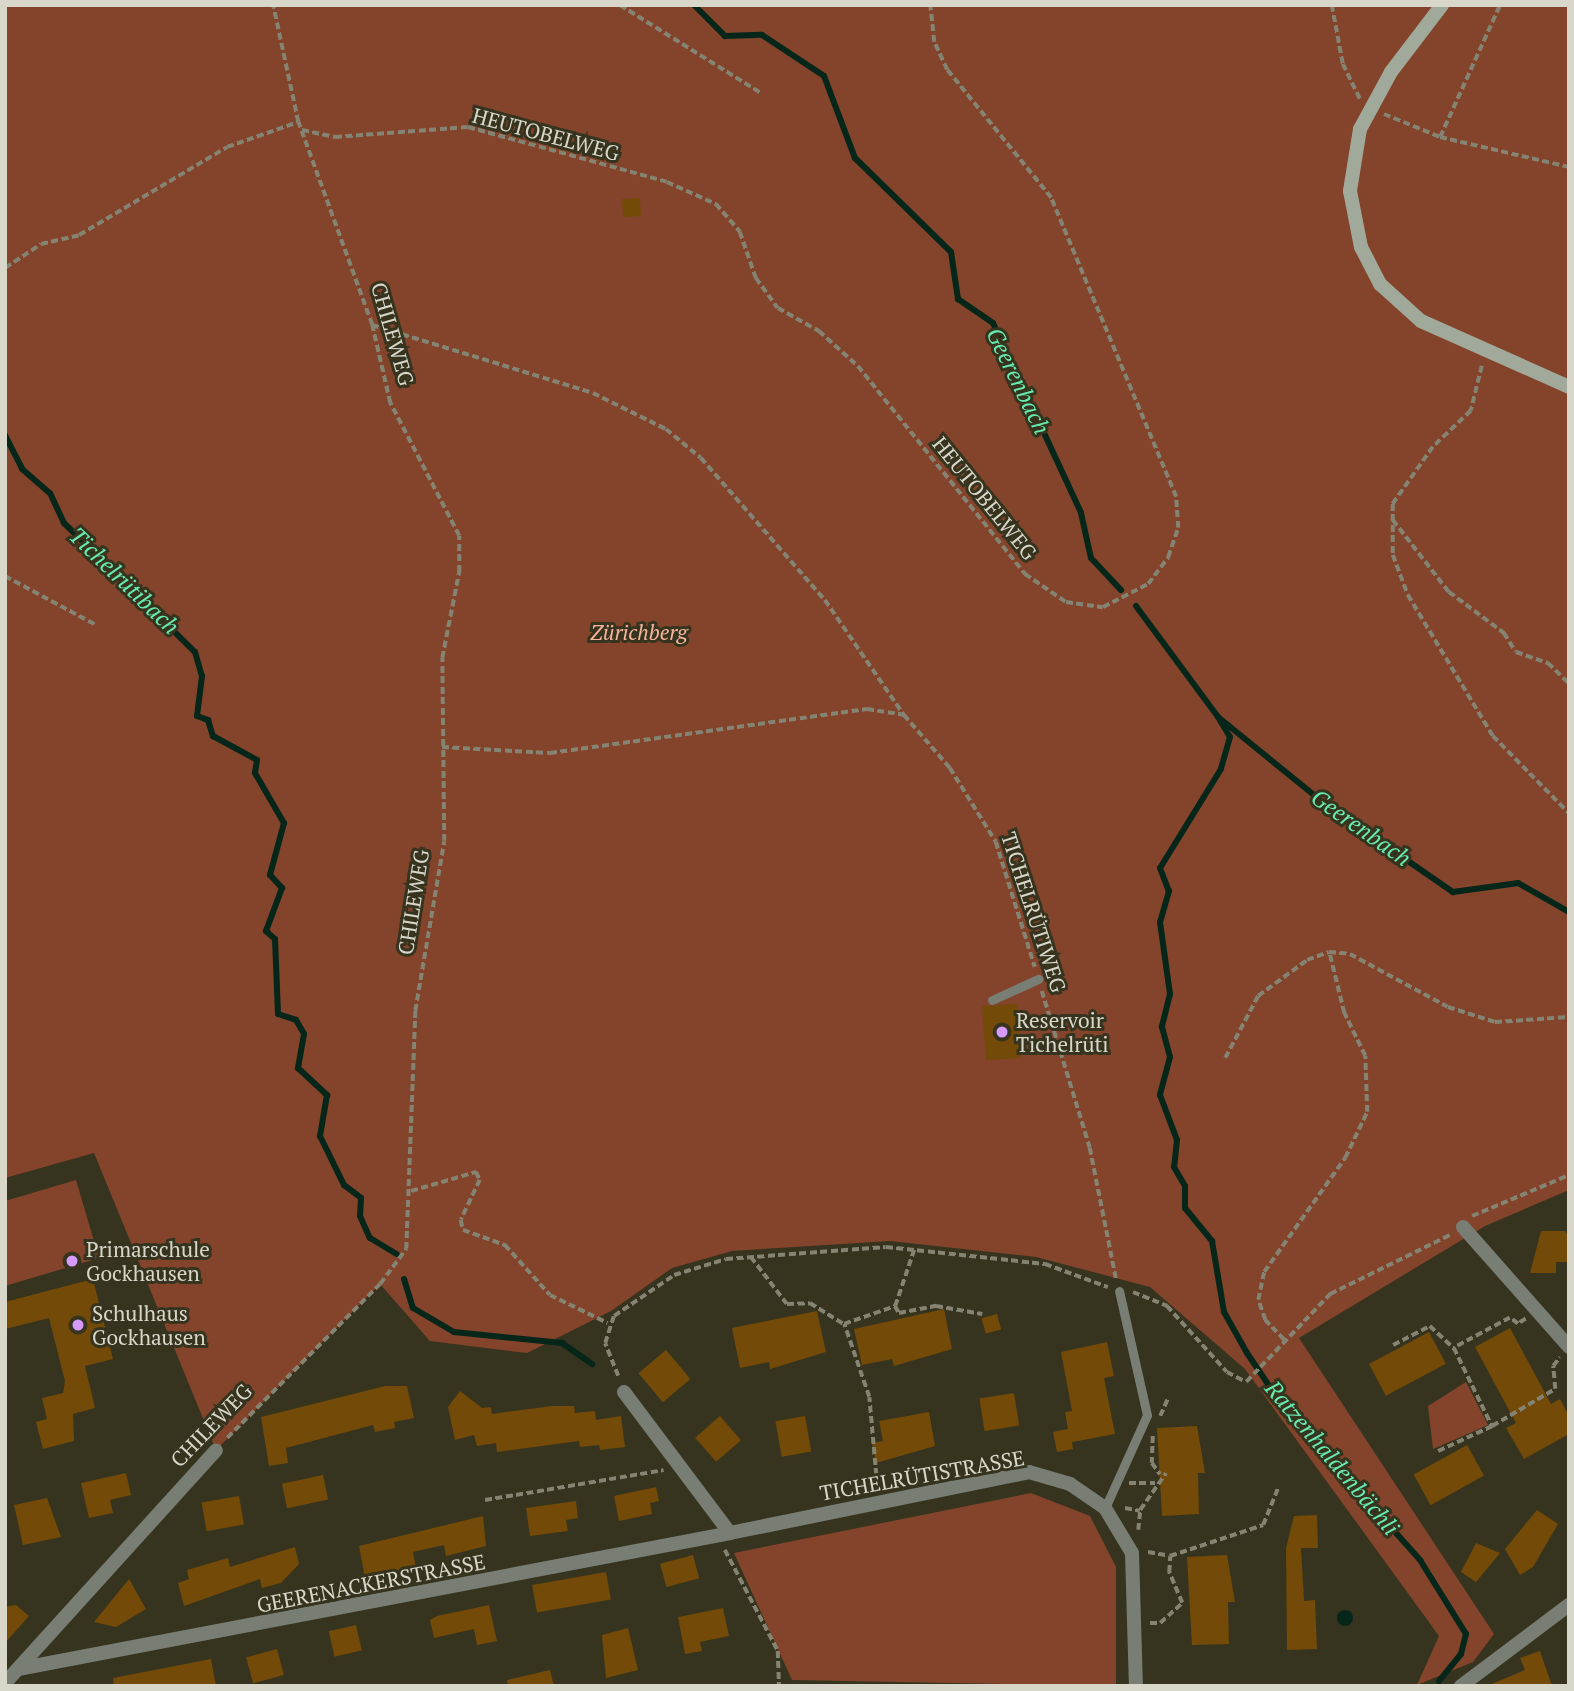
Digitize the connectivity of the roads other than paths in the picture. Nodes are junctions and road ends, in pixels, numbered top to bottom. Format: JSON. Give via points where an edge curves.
{"nodes":[{"id":1,"x":1442,"y":5,"type":"edge"},
{"id":2,"x":1569,"y":387,"type":"edge"},
{"id":3,"x":1038,"y":979,"type":"road end"},
{"id":4,"x":992,"y":1000,"type":"dead end"},
{"id":5,"x":1463,"y":1227,"type":"road end"},
{"id":6,"x":1119,"y":1291,"type":"road end"},
{"id":7,"x":1568,"y":1347,"type":"edge"},
{"id":8,"x":624,"y":1392,"type":"road end"},
{"id":9,"x":216,"y":1450,"type":"road end"},
{"id":10,"x":1105,"y":1508,"type":"junction"},
{"id":11,"x":724,"y":1535,"type":"junction"},
{"id":12,"x":1569,"y":1605,"type":"edge"},
{"id":13,"x":18,"y":1669,"type":"junction"},
{"id":14,"x":5,"y":1683,"type":"edge"},
{"id":15,"x":1136,"y":1686,"type":"edge"},
{"id":16,"x":1461,"y":1686,"type":"edge"}],
"edges":[{"from":1,"to":2,"type":"street","via":[[1369,107],[1350,191],[1368,266],[1421,321],[1483,354]]},
{"from":3,"to":4,"type":"lane"},
{"from":5,"to":7,"type":"street"},
{"from":6,"to":10,"type":"lane","via":[[1147,1415]]},
{"from":8,"to":11,"type":"street"},
{"from":9,"to":13,"type":"street","name":"CHILEWEG"},
{"from":10,"to":11,"type":"street","name":"TICHELRÜTISTRASSE","via":[[1070,1484],[1029,1472]]},
{"from":10,"to":15,"type":"street","name":"TICHELRÜTISTRASSE","via":[[1134,1553]]},
{"from":11,"to":13,"type":"street","name":"GEERENACKERSTRASSE"},
{"from":12,"to":16,"type":"street"},
{"from":13,"to":14,"type":"street","name":"CHILEWEG"}]}
